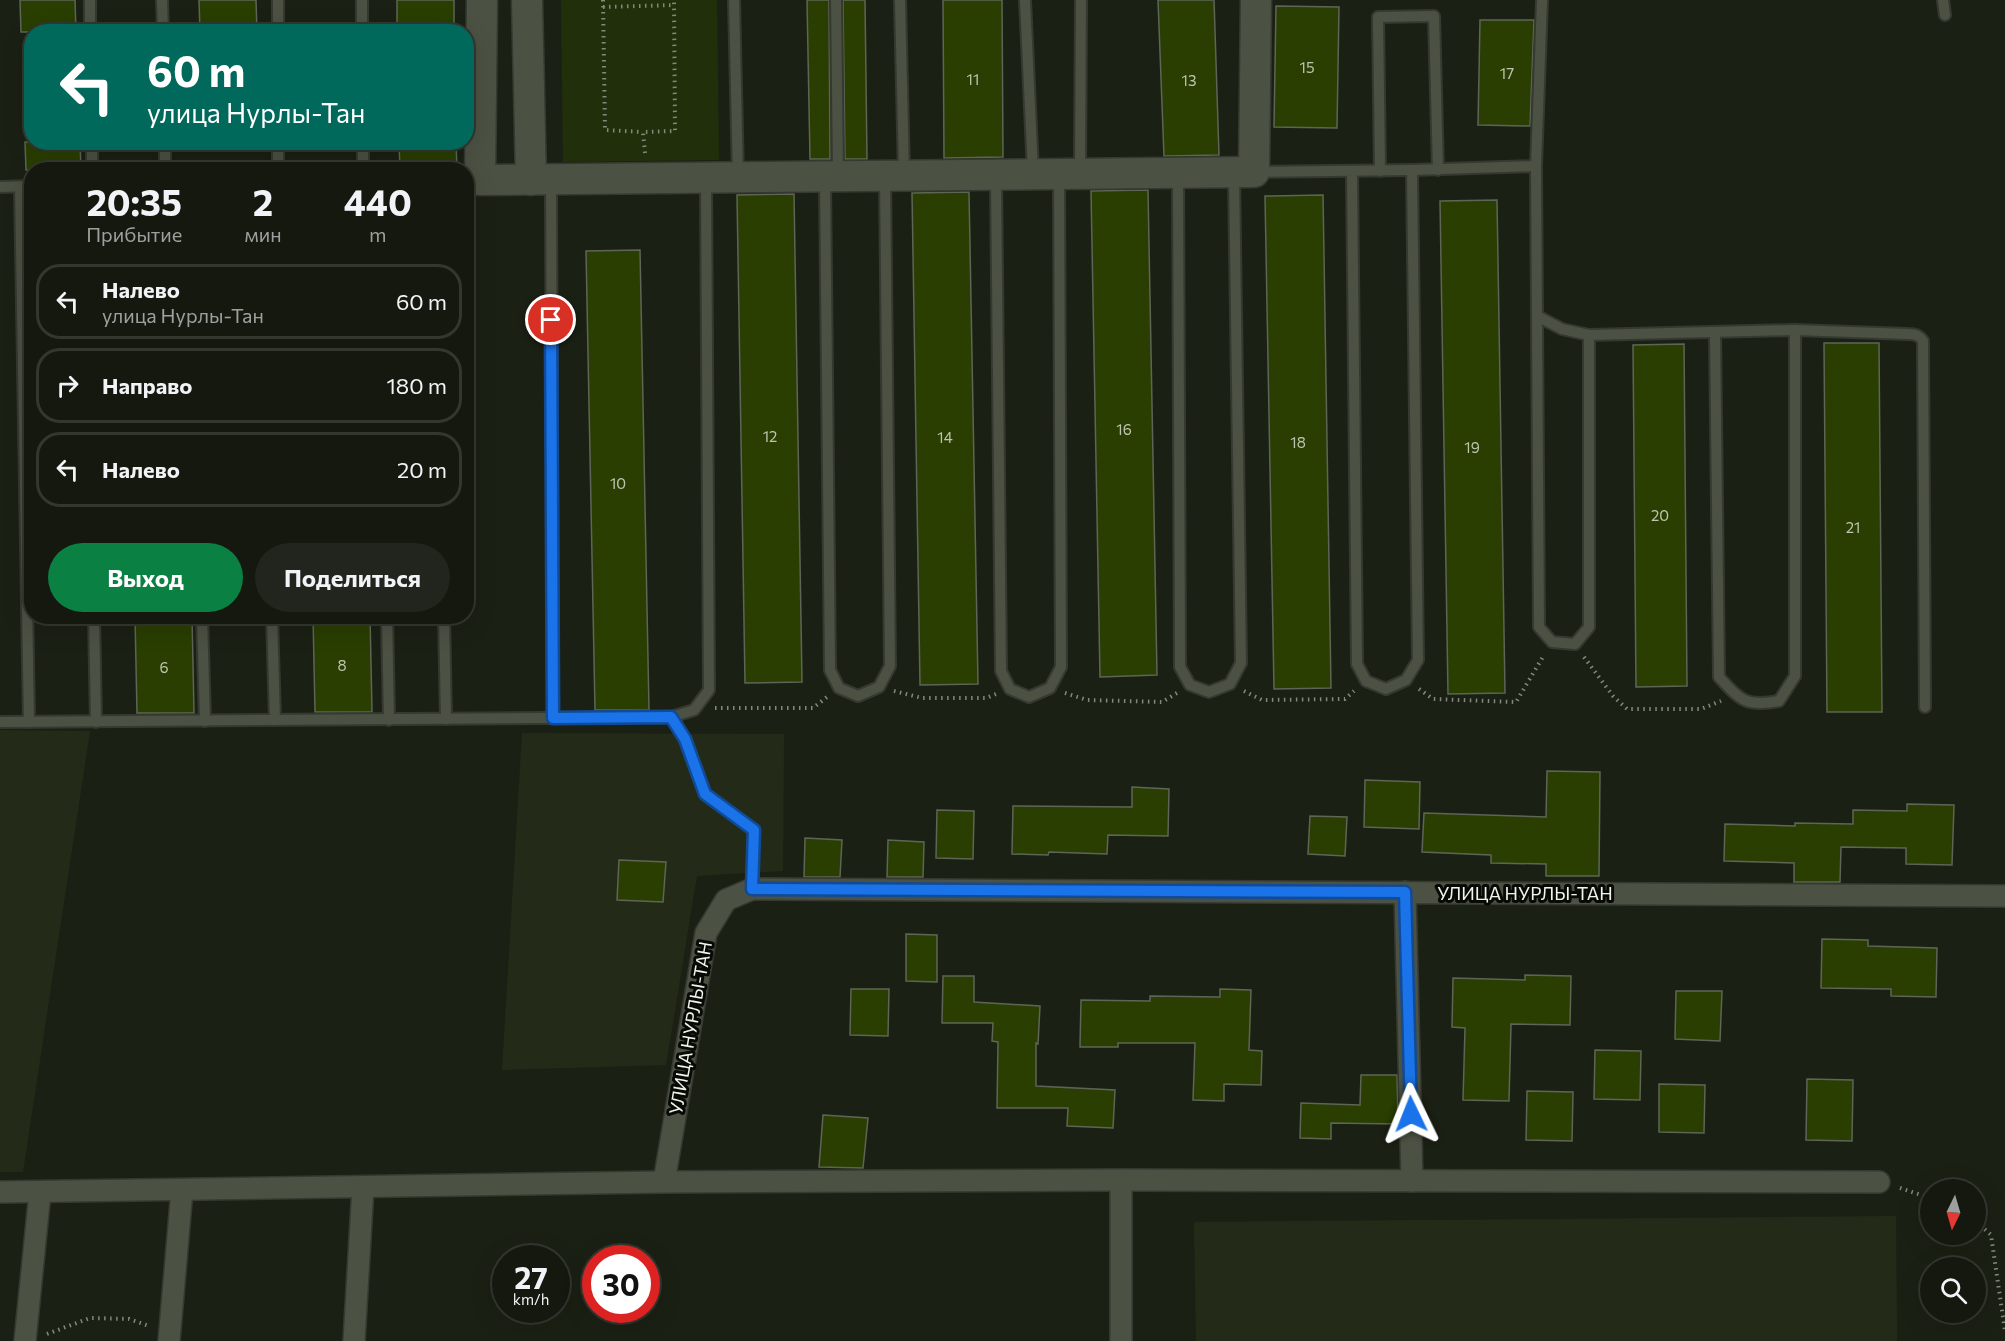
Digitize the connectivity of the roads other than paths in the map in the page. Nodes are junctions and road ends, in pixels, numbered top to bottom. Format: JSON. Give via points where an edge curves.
{"nodes":[{"id":1,"x":90,"y":0,"type":"edge"},
{"id":2,"x":162,"y":0,"type":"edge"},
{"id":3,"x":278,"y":0,"type":"edge"},
{"id":4,"x":362,"y":0,"type":"edge"},
{"id":5,"x":482,"y":0,"type":"edge"},
{"id":6,"x":527,"y":0,"type":"edge"},
{"id":7,"x":734,"y":0,"type":"edge"},
{"id":8,"x":836,"y":0,"type":"edge"},
{"id":9,"x":900,"y":0,"type":"edge"},
{"id":10,"x":1025,"y":0,"type":"edge"},
{"id":11,"x":1081,"y":0,"type":"edge"},
{"id":12,"x":1256,"y":0,"type":"edge"},
{"id":13,"x":1542,"y":0,"type":"edge"},
{"id":14,"x":1943,"y":0,"type":"edge"},
{"id":15,"x":1945,"y":15,"type":"dead end"},
{"id":16,"x":90,"y":24,"type":"edge"},
{"id":17,"x":163,"y":24,"type":"edge"},
{"id":18,"x":278,"y":24,"type":"edge"},
{"id":19,"x":362,"y":24,"type":"edge"},
{"id":20,"x":474,"y":162,"type":"edge"},
{"id":21,"x":1536,"y":166,"type":"junction"},
{"id":22,"x":1412,"y":170,"type":"junction"},
{"id":23,"x":1438,"y":170,"type":"junction"},
{"id":24,"x":1352,"y":171,"type":"junction"},
{"id":25,"x":1380,"y":171,"type":"junction"},
{"id":26,"x":1244,"y":172,"type":"junction"},
{"id":27,"x":1178,"y":173,"type":"junction"},
{"id":28,"x":1057,"y":174,"type":"junction"},
{"id":29,"x":996,"y":175,"type":"junction"},
{"id":30,"x":832,"y":176,"type":"junction"},
{"id":31,"x":895,"y":176,"type":"junction"},
{"id":32,"x":706,"y":177,"type":"junction"},
{"id":33,"x":738,"y":177,"type":"junction"},
{"id":34,"x":474,"y":180,"type":"edge"},
{"id":35,"x":541,"y":180,"type":"junction"},
{"id":36,"x":0,"y":187,"type":"edge"},
{"id":37,"x":20,"y":187,"type":"junction"},
{"id":38,"x":24,"y":187,"type":"edge"},
{"id":39,"x":1537,"y":316,"type":"junction"},
{"id":40,"x":1795,"y":330,"type":"junction"},
{"id":41,"x":1715,"y":332,"type":"junction"},
{"id":42,"x":1590,"y":334,"type":"junction"},
{"id":43,"x":24,"y":425,"type":"edge"},
{"id":44,"x":27,"y":624,"type":"edge"},
{"id":45,"x":94,"y":624,"type":"edge"},
{"id":46,"x":202,"y":624,"type":"edge"},
{"id":47,"x":272,"y":624,"type":"edge"},
{"id":48,"x":387,"y":624,"type":"edge"},
{"id":49,"x":444,"y":624,"type":"edge"},
{"id":50,"x":1925,"y":707,"type":"dead end"},
{"id":51,"x":671,"y":717,"type":"junction"},
{"id":52,"x":553,"y":718,"type":"junction"},
{"id":53,"x":446,"y":719,"type":"junction"},
{"id":54,"x":275,"y":720,"type":"junction"},
{"id":55,"x":389,"y":720,"type":"junction"},
{"id":56,"x":205,"y":721,"type":"junction"},
{"id":57,"x":0,"y":722,"type":"edge"},
{"id":58,"x":29,"y":722,"type":"junction"},
{"id":59,"x":96,"y":722,"type":"junction"},
{"id":60,"x":752,"y":889,"type":"junction"},
{"id":61,"x":1405,"y":892,"type":"junction"},
{"id":62,"x":2005,"y":896,"type":"edge"},
{"id":63,"x":1121,"y":1180,"type":"junction"},
{"id":64,"x":1412,"y":1181,"type":"junction"},
{"id":65,"x":664,"y":1182,"type":"junction"},
{"id":66,"x":1880,"y":1182,"type":"road end"},
{"id":67,"x":363,"y":1187,"type":"junction"},
{"id":68,"x":182,"y":1190,"type":"junction"},
{"id":69,"x":0,"y":1192,"type":"edge"},
{"id":70,"x":40,"y":1192,"type":"junction"},
{"id":71,"x":170,"y":1337,"type":"edge"},
{"id":72,"x":35,"y":1339,"type":"edge"},
{"id":73,"x":354,"y":1341,"type":"edge"},
{"id":74,"x":1121,"y":1341,"type":"edge"}],
"edges":[{"from":1,"to":16,"type":"lane"},
{"from":2,"to":17,"type":"lane"},
{"from":3,"to":18,"type":"lane"},
{"from":4,"to":19,"type":"lane"},
{"from":5,"to":20,"type":"street"},
{"from":6,"to":35,"type":"street"},
{"from":7,"to":33,"type":"lane"},
{"from":8,"to":30,"type":"lane"},
{"from":9,"to":31,"type":"lane"},
{"from":10,"to":28,"type":"lane"},
{"from":11,"to":28,"type":"lane"},
{"from":12,"to":26,"type":"street"},
{"from":13,"to":21,"type":"lane"},
{"from":14,"to":15,"type":"lane"},
{"from":21,"to":23,"type":"lane"},
{"from":21,"to":39,"type":"lane"},
{"from":22,"to":23,"type":"lane"},
{"from":22,"to":24,"type":"lane","via":[[1418,660],[1406,680],[1386,689],[1366,681],[1357,664]]},
{"from":22,"to":25,"type":"lane"},
{"from":23,"to":25,"type":"lane","via":[[1434,16],[1378,17]]},
{"from":24,"to":25,"type":"lane"},
{"from":24,"to":26,"type":"lane"},
{"from":26,"to":27,"type":"street"},
{"from":26,"to":27,"type":"lane","via":[[1241,663],[1230,684],[1209,692],[1190,685],[1180,667]]},
{"from":27,"to":28,"type":"street"},
{"from":28,"to":29,"type":"street"},
{"from":28,"to":29,"type":"lane","via":[[1061,667],[1050,688],[1029,697],[1010,689],[1001,671]]},
{"from":29,"to":31,"type":"street"},
{"from":30,"to":31,"type":"street"},
{"from":30,"to":31,"type":"lane","via":[[830,670],[839,688],[858,696],[879,687],[890,666]]},
{"from":30,"to":33,"type":"street"},
{"from":32,"to":33,"type":"street"},
{"from":32,"to":35,"type":"street"},
{"from":32,"to":51,"type":"lane","via":[[708,690],[694,711]]},
{"from":34,"to":35,"type":"street"},
{"from":35,"to":52,"type":"lane"},
{"from":36,"to":37,"type":"lane"},
{"from":37,"to":38,"type":"lane"},
{"from":37,"to":43,"type":"lane"},
{"from":39,"to":42,"type":"lane","via":[[1562,329]]},
{"from":39,"to":42,"type":"lane","via":[[1539,627],[1552,642],[1575,644],[1589,627]]},
{"from":40,"to":41,"type":"lane"},
{"from":40,"to":41,"type":"lane","via":[[1795,676],[1779,700],[1756,705],[1736,695],[1719,677]]},
{"from":40,"to":50,"type":"lane","via":[[1916,334],[1923,341]]},
{"from":41,"to":42,"type":"lane"},
{"from":44,"to":58,"type":"lane"},
{"from":45,"to":59,"type":"lane"},
{"from":46,"to":56,"type":"lane"},
{"from":47,"to":54,"type":"lane"},
{"from":48,"to":55,"type":"lane"},
{"from":49,"to":53,"type":"lane"},
{"from":51,"to":52,"type":"lane"},
{"from":51,"to":60,"type":"lane","via":[[685,739],[705,794],[754,830]]},
{"from":52,"to":53,"type":"lane"},
{"from":53,"to":55,"type":"lane"},
{"from":54,"to":55,"type":"lane"},
{"from":54,"to":56,"type":"lane"},
{"from":56,"to":59,"type":"lane"},
{"from":57,"to":58,"type":"lane"},
{"from":58,"to":59,"type":"lane"},
{"from":60,"to":61,"type":"street","name":"УЛИЦА НУРЛЫ-ТАН"},
{"from":60,"to":65,"type":"street","name":"УЛИЦА НУРЛЫ-ТАН","via":[[726,900],[706,933]]},
{"from":61,"to":62,"type":"street","name":"УЛИЦА НУРЛЫ-ТАН"},
{"from":61,"to":64,"type":"street"},
{"from":63,"to":64,"type":"street"},
{"from":63,"to":65,"type":"street"},
{"from":63,"to":74,"type":"street"},
{"from":64,"to":66,"type":"street"},
{"from":65,"to":67,"type":"street"},
{"from":67,"to":68,"type":"street"},
{"from":67,"to":73,"type":"street"},
{"from":68,"to":70,"type":"street"},
{"from":68,"to":71,"type":"street"},
{"from":69,"to":70,"type":"street"},
{"from":70,"to":72,"type":"street"}]}
